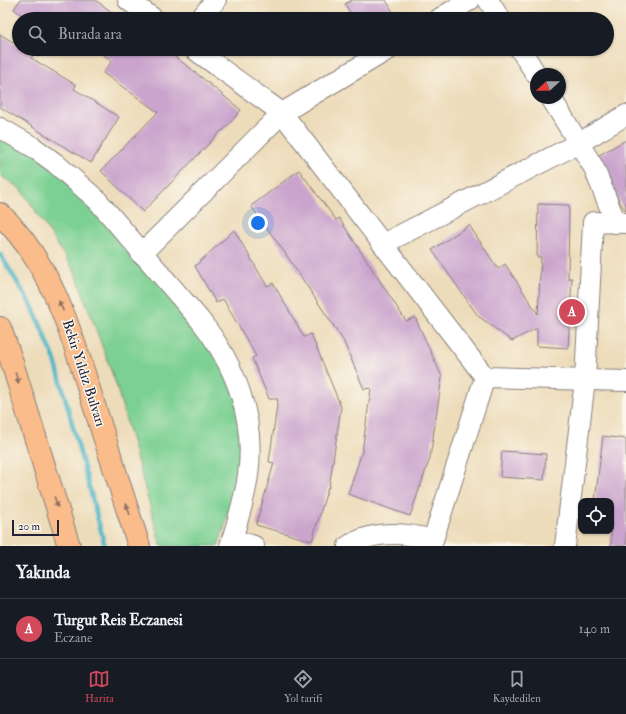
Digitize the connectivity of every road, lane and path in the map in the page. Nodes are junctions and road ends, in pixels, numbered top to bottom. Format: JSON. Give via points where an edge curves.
{"nodes":[{"id":1,"x":128,"y":0,"type":"edge"},
{"id":2,"x":216,"y":0,"type":"edge"},
{"id":3,"x":470,"y":0,"type":"edge"},
{"id":4,"x":488,"y":0,"type":"edge"},
{"id":5,"x":144,"y":12,"type":"edge"},
{"id":6,"x":206,"y":12,"type":"edge"},
{"id":7,"x":450,"y":12,"type":"edge"},
{"id":8,"x":496,"y":12,"type":"edge"},
{"id":9,"x":204,"y":56,"type":"edge"},
{"id":10,"x":377,"y":56,"type":"edge"},
{"id":11,"x":524,"y":56,"type":"edge"},
{"id":12,"x":532,"y":68,"type":"edge"},
{"id":13,"x":555,"y":104,"type":"edge"},
{"id":14,"x":282,"y":113,"type":"junction"},
{"id":15,"x":626,"y":115,"type":"edge"},
{"id":16,"x":0,"y":128,"type":"edge"},
{"id":17,"x":579,"y":143,"type":"junction"},
{"id":18,"x":0,"y":214,"type":"edge"},
{"id":19,"x":621,"y":223,"type":"edge"},
{"id":20,"x":383,"y":244,"type":"junction"},
{"id":21,"x":141,"y":254,"type":"junction"},
{"id":22,"x":0,"y":328,"type":"edge"},
{"id":23,"x":485,"y":377,"type":"junction"},
{"id":24,"x":585,"y":380,"type":"junction"},
{"id":25,"x":626,"y":381,"type":"edge"},
{"id":26,"x":231,"y":543,"type":"edge"},
{"id":27,"x":432,"y":543,"type":"edge"},
{"id":28,"x":69,"y":546,"type":"edge"},
{"id":29,"x":139,"y":546,"type":"edge"},
{"id":30,"x":254,"y":546,"type":"edge"},
{"id":31,"x":348,"y":546,"type":"edge"},
{"id":32,"x":565,"y":546,"type":"edge"}],
"edges":[{"from":1,"to":5,"type":"street"},
{"from":2,"to":6,"type":"street"},
{"from":3,"to":7,"type":"street"},
{"from":4,"to":8,"type":"street"},
{"from":9,"to":14,"type":"street"},
{"from":10,"to":14,"type":"street"},
{"from":11,"to":12,"type":"street"},
{"from":13,"to":17,"type":"street"},
{"from":14,"to":20,"type":"street"},
{"from":14,"to":21,"type":"street"},
{"from":15,"to":17,"type":"street"},
{"from":16,"to":21,"type":"street","via":[[33,147],[76,181],[112,217]]},
{"from":17,"to":19,"type":"street"},
{"from":17,"to":20,"type":"street"},
{"from":29,"to":18,"type":"main road","name":"Bekir Yıldız Bulvarı","one_way":true,"via":[[65,315],[33,255]]},
{"from":19,"to":24,"type":"street","via":[[593,222]]},
{"from":20,"to":23,"type":"street"},
{"from":21,"to":26,"type":"street","via":[[211,335],[231,367],[243,401],[249,438],[248,475]]},
{"from":22,"to":28,"type":"main road","one_way":true},
{"from":23,"to":24,"type":"street"},
{"from":23,"to":27,"type":"street"},
{"from":24,"to":25,"type":"street"},
{"from":24,"to":32,"type":"street"},
{"from":26,"to":30,"type":"street"},
{"from":27,"to":31,"type":"street","via":[[408,534],[383,534]]}]}
